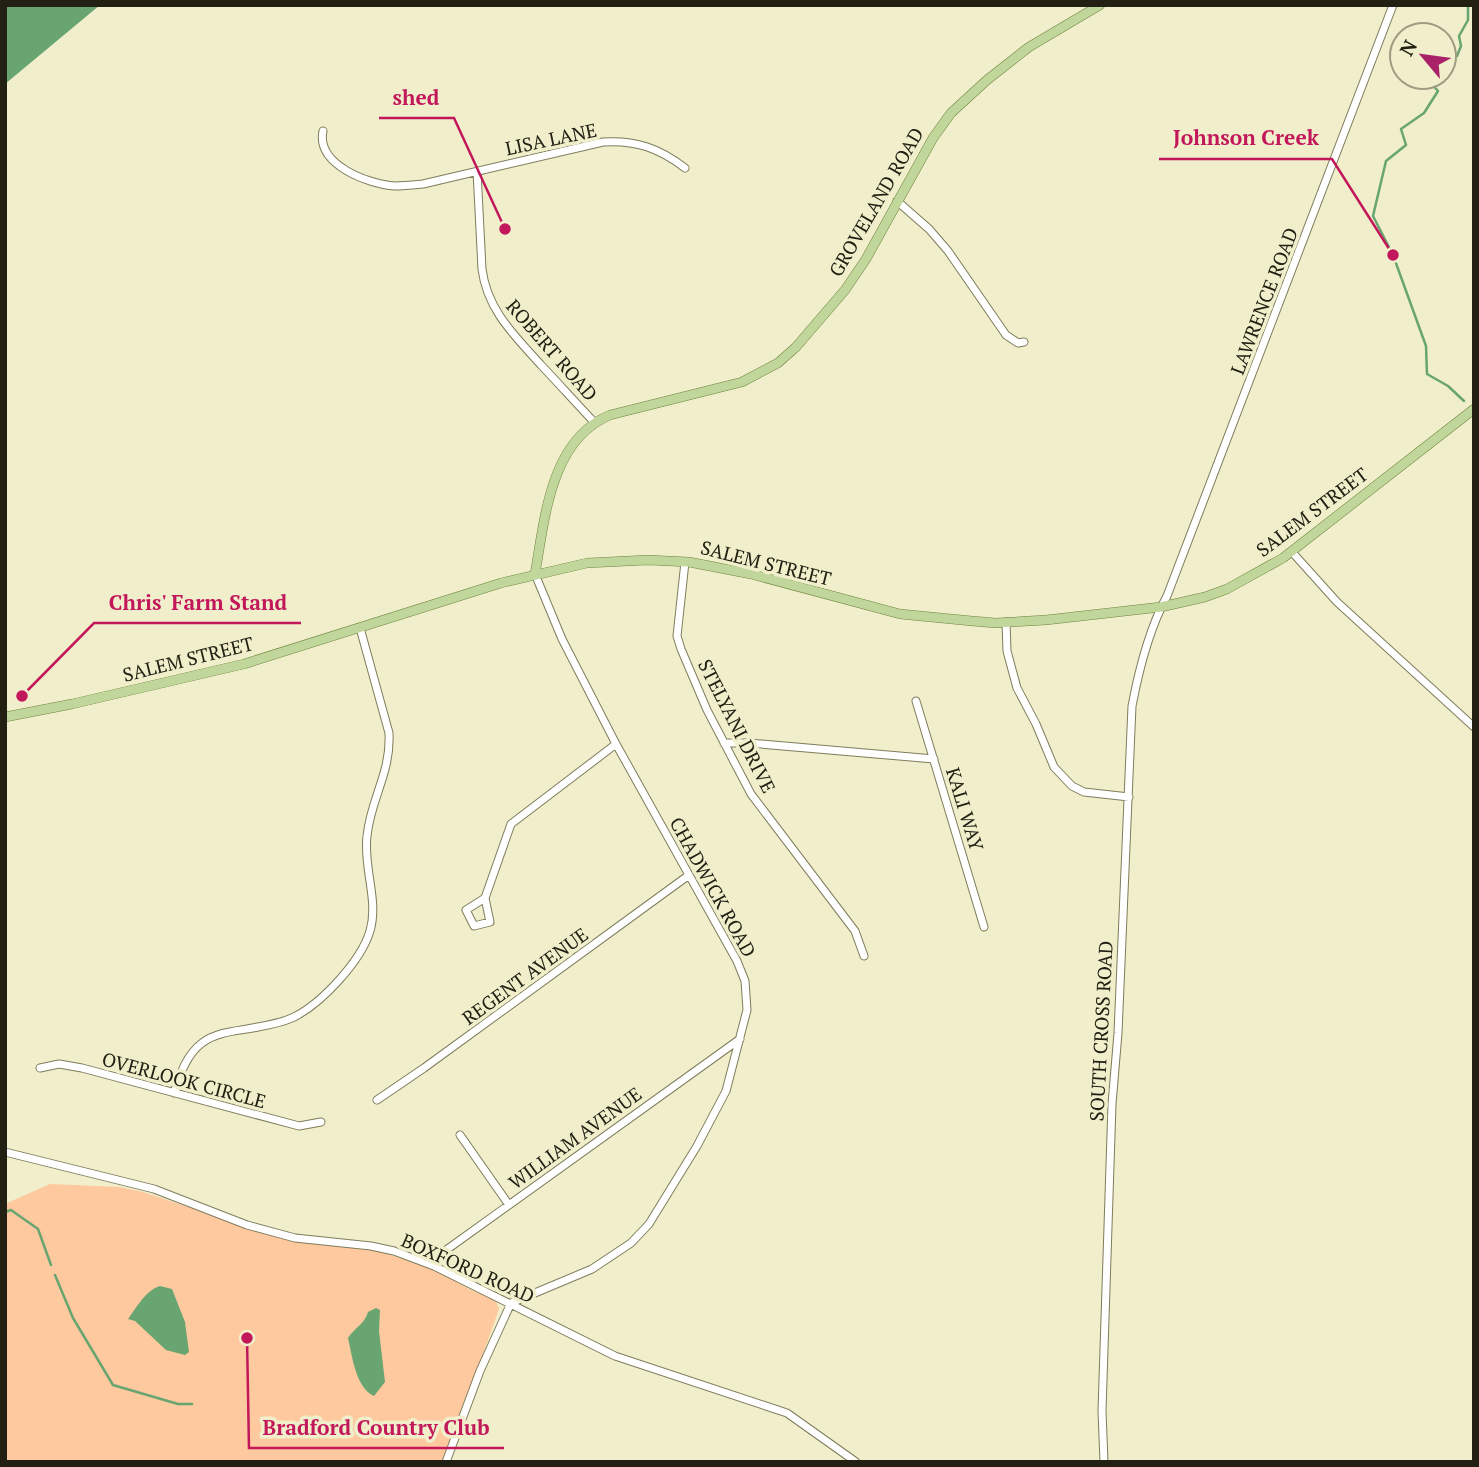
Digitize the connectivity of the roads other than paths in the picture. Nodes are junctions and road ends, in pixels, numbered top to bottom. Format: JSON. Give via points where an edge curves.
{"nodes":[{"id":1,"x":1100,"y":5,"type":"edge"},
{"id":2,"x":1393,"y":5,"type":"edge"},
{"id":3,"x":323,"y":131,"type":"dead end"},
{"id":4,"x":685,"y":168,"type":"dead end"},
{"id":5,"x":477,"y":171,"type":"junction"},
{"id":6,"x":897,"y":201,"type":"junction"},
{"id":7,"x":1024,"y":342,"type":"dead end"},
{"id":8,"x":1474,"y":409,"type":"edge"},
{"id":9,"x":594,"y":422,"type":"junction"},
{"id":10,"x":1292,"y":552,"type":"junction"},
{"id":11,"x":685,"y":562,"type":"junction"},
{"id":12,"x":535,"y":574,"type":"junction"},
{"id":13,"x":1161,"y":607,"type":"junction"},
{"id":14,"x":1006,"y":622,"type":"junction"},
{"id":15,"x":360,"y":628,"type":"junction"},
{"id":16,"x":916,"y":701,"type":"dead end"},
{"id":17,"x":5,"y":717,"type":"edge"},
{"id":18,"x":1474,"y":727,"type":"edge"},
{"id":19,"x":724,"y":743,"type":"junction"},
{"id":20,"x":616,"y":744,"type":"junction"},
{"id":21,"x":934,"y":760,"type":"junction"},
{"id":22,"x":1129,"y":797,"type":"junction"},
{"id":23,"x":689,"y":875,"type":"junction"},
{"id":24,"x":485,"y":898,"type":"dead end"},
{"id":25,"x":984,"y":927,"type":"dead end"},
{"id":26,"x":864,"y":956,"type":"dead end"},
{"id":27,"x":740,"y":1039,"type":"junction"},
{"id":28,"x":40,"y":1068,"type":"dead end"},
{"id":29,"x":174,"y":1093,"type":"junction"},
{"id":30,"x":377,"y":1100,"type":"dead end"},
{"id":31,"x":321,"y":1122,"type":"dead end"},
{"id":32,"x":460,"y":1135,"type":"dead end"},
{"id":33,"x":5,"y":1152,"type":"edge"},
{"id":34,"x":509,"y":1205,"type":"junction"},
{"id":35,"x":431,"y":1265,"type":"junction"},
{"id":36,"x":511,"y":1303,"type":"junction"},
{"id":37,"x":446,"y":1462,"type":"edge"},
{"id":38,"x":856,"y":1462,"type":"edge"},
{"id":39,"x":1104,"y":1462,"type":"edge"}],
"edges":[{"from":1,"to":6,"type":"main road","name":"GROVELAND ROAD","via":[[1029,47],[951,113]]},
{"from":2,"to":13,"type":"street","name":"LAWRENCE ROAD"},
{"from":3,"to":5,"type":"street","name":"LISA LANE","via":[[323,145],[330,156],[370,181],[408,186]]},
{"from":4,"to":5,"type":"street","name":"LISA LANE","via":[[647,146],[621,141]]},
{"from":5,"to":9,"type":"street","name":"ROBERT ROAD","via":[[483,281],[491,302],[509,330]]},
{"from":6,"to":7,"type":"street","via":[[948,251],[1006,335]]},
{"from":6,"to":9,"type":"main road","name":"GROVELAND ROAD","via":[[845,290],[778,363],[742,382],[636,407]]},
{"from":8,"to":10,"type":"main road","name":"SALEM STREET"},
{"from":9,"to":12,"type":"main road","via":[[577,439],[556,477]]},
{"from":10,"to":13,"type":"main road","name":"SALEM STREET","via":[[1227,589]]},
{"from":10,"to":18,"type":"street","via":[[1337,602]]},
{"from":11,"to":12,"type":"main road","name":"SALEM STREET","via":[[587,564]]},
{"from":11,"to":14,"type":"main road","name":"SALEM STREET","via":[[751,574],[900,614]]},
{"from":11,"to":19,"type":"street","name":"STELYANI DRIVE","via":[[677,636]]},
{"from":12,"to":15,"type":"main road","name":"SALEM STREET"},
{"from":12,"to":20,"type":"street","name":"CHADWICK ROAD","via":[[557,629]]},
{"from":13,"to":14,"type":"main road","name":"SALEM STREET"},
{"from":13,"to":22,"type":"street","name":"SOUTH CROSS ROAD","via":[[1132,706]]},
{"from":14,"to":22,"type":"street","via":[[1007,651],[1017,688],[1054,767],[1084,792]]},
{"from":15,"to":17,"type":"main road","name":"SALEM STREET","via":[[197,676]]},
{"from":15,"to":29,"type":"street","via":[[390,744],[367,836],[373,915],[366,942],[349,969],[294,1017],[219,1035],[201,1044],[182,1069]]},
{"from":16,"to":21,"type":"street","name":"KALI WAY"},
{"from":19,"to":21,"type":"street"},
{"from":19,"to":26,"type":"street","name":"STELYANI DRIVE","via":[[771,822],[856,931]]},
{"from":20,"to":23,"type":"street","name":"CHADWICK ROAD"},
{"from":20,"to":24,"type":"street","via":[[511,824]]},
{"from":21,"to":25,"type":"street","name":"KALI WAY"},
{"from":22,"to":39,"type":"street","name":"SOUTH CROSS ROAD","via":[[1110,1152]]},
{"from":23,"to":27,"type":"street","name":"CHADWICK ROAD","via":[[745,981],[747,1010]]},
{"from":23,"to":30,"type":"street","name":"REGENT AVENUE"},
{"from":27,"to":34,"type":"street","name":"WILLIAM AVENUE"},
{"from":27,"to":36,"type":"street","name":"CHADWICK ROAD","via":[[717,1109],[644,1231],[592,1269]]},
{"from":28,"to":29,"type":"street","name":"OVERLOOK CIRCLE","via":[[59,1064]]},
{"from":29,"to":31,"type":"street","name":"OVERLOOK CIRCLE","via":[[299,1126]]},
{"from":32,"to":34,"type":"street"},
{"from":33,"to":35,"type":"street","name":"BOXFORD ROAD","via":[[154,1189],[295,1238],[371,1246]]},
{"from":34,"to":35,"type":"street","name":"WILLIAM AVENUE"},
{"from":35,"to":36,"type":"street","name":"BOXFORD ROAD"},
{"from":36,"to":37,"type":"street"},
{"from":36,"to":38,"type":"street","name":"BOXFORD ROAD","via":[[615,1356],[787,1413]]}]}
